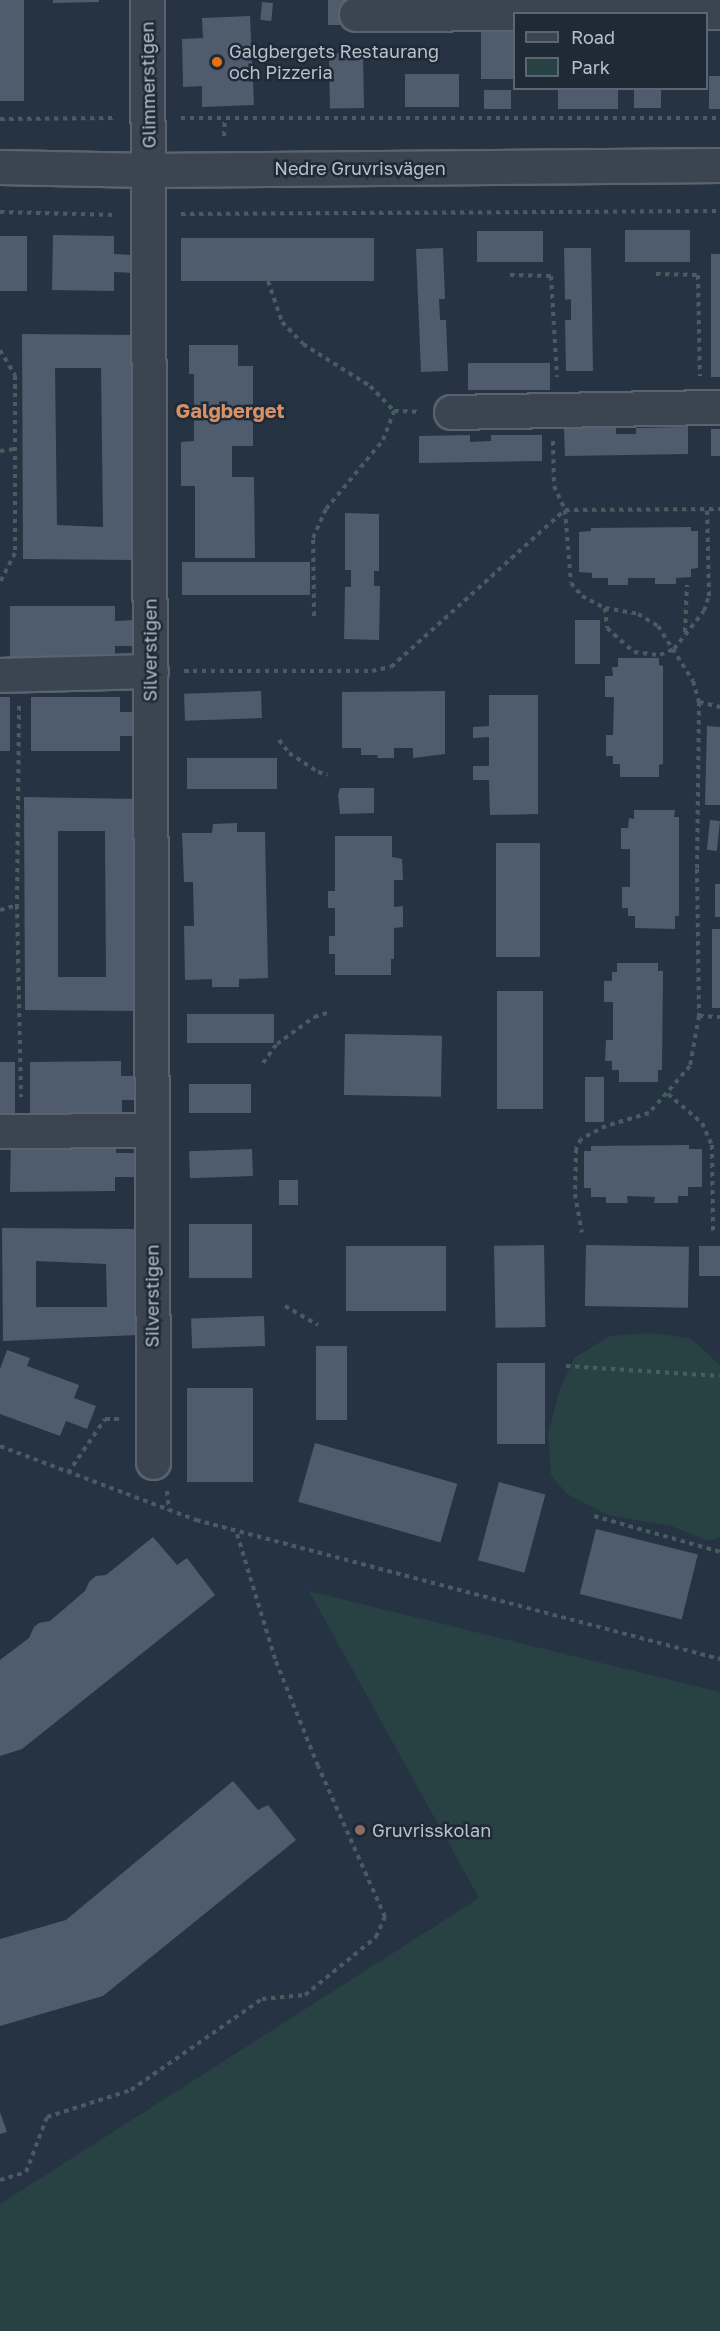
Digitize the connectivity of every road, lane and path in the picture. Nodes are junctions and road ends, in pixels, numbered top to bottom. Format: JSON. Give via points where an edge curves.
{"nodes":[{"id":1,"x":147,"y":0,"type":"edge"},
{"id":2,"x":513,"y":13,"type":"edge"},
{"id":3,"x":356,"y":14,"type":"dead end"},
{"id":4,"x":122,"y":118,"type":"dead end"},
{"id":5,"x":179,"y":118,"type":"dead end"},
{"id":6,"x":720,"y":118,"type":"edge"},
{"id":7,"x":0,"y":119,"type":"edge"},
{"id":8,"x":720,"y":165,"type":"edge"},
{"id":9,"x":0,"y":166,"type":"edge"},
{"id":10,"x":149,"y":170,"type":"junction"},
{"id":11,"x":720,"y":211,"type":"edge"},
{"id":12,"x":0,"y":212,"type":"edge"},
{"id":13,"x":149,"y":215,"type":"junction"},
{"id":14,"x":656,"y":274,"type":"dead end"},
{"id":15,"x":268,"y":281,"type":"dead end"},
{"id":16,"x":0,"y":350,"type":"edge"},
{"id":17,"x":710,"y":407,"type":"edge"},
{"id":18,"x":394,"y":411,"type":"junction"},
{"id":19,"x":451,"y":412,"type":"joint"},
{"id":20,"x":15,"y":449,"type":"junction"},
{"id":21,"x":0,"y":451,"type":"edge"},
{"id":22,"x":707,"y":509,"type":"junction"},
{"id":23,"x":720,"y":509,"type":"edge"},
{"id":24,"x":565,"y":510,"type":"junction"},
{"id":25,"x":0,"y":582,"type":"edge"},
{"id":26,"x":687,"y":585,"type":"dead end"},
{"id":27,"x":605,"y":608,"type":"junction"},
{"id":28,"x":314,"y":616,"type":"dead end"},
{"id":29,"x":685,"y":634,"type":"junction"},
{"id":30,"x":674,"y":649,"type":"junction"},
{"id":31,"x":151,"y":671,"type":"junction"},
{"id":32,"x":10,"y":675,"type":"edge"},
{"id":33,"x":699,"y":702,"type":"junction"},
{"id":34,"x":720,"y":706,"type":"edge"},
{"id":35,"x":279,"y":740,"type":"dead end"},
{"id":36,"x":328,"y":775,"type":"dead end"},
{"id":37,"x":17,"y":905,"type":"junction"},
{"id":38,"x":0,"y":910,"type":"edge"},
{"id":39,"x":330,"y":1012,"type":"dead end"},
{"id":40,"x":699,"y":1016,"type":"junction"},
{"id":41,"x":720,"y":1017,"type":"edge"},
{"id":42,"x":263,"y":1063,"type":"dead end"},
{"id":43,"x":668,"y":1094,"type":"junction"},
{"id":44,"x":152,"y":1130,"type":"junction"},
{"id":45,"x":11,"y":1131,"type":"edge"},
{"id":46,"x":582,"y":1232,"type":"dead end"},
{"id":47,"x":713,"y":1233,"type":"dead end"},
{"id":48,"x":285,"y":1306,"type":"dead end"},
{"id":49,"x":318,"y":1325,"type":"dead end"},
{"id":50,"x":566,"y":1366,"type":"dead end"},
{"id":51,"x":720,"y":1376,"type":"edge"},
{"id":52,"x":0,"y":1446,"type":"edge"},
{"id":53,"x":153,"y":1462,"type":"dead end"},
{"id":54,"x":594,"y":1516,"type":"dead end"},
{"id":55,"x":237,"y":1531,"type":"junction"},
{"id":56,"x":720,"y":1552,"type":"edge"},
{"id":57,"x":720,"y":1659,"type":"edge"},
{"id":58,"x":0,"y":2180,"type":"edge"}],
"edges":[{"from":1,"to":10,"type":"street","name":"Glimmerstigen"},
{"from":2,"to":3,"type":"street"},
{"from":4,"to":7,"type":"path"},
{"from":5,"to":6,"type":"path"},
{"from":8,"to":10,"type":"street","name":"Nedre Gruvrisvägen"},
{"from":9,"to":10,"type":"street","name":"Nedre Gruvrisvägen"},
{"from":10,"to":13,"type":"street","name":"Silverstigen"},
{"from":11,"to":13,"type":"path"},
{"from":12,"to":13,"type":"path"},
{"from":13,"to":31,"type":"street","name":"Silverstigen"},
{"from":14,"to":17,"type":"path","via":[[698,275]]},
{"from":15,"to":18,"type":"path","via":[[282,322],[296,337],[370,386]]},
{"from":16,"to":20,"type":"path","via":[[15,375]]},
{"from":17,"to":19,"type":"street"},
{"from":18,"to":19,"type":"path"},
{"from":18,"to":28,"type":"path","via":[[383,440],[326,509],[313,538]]},
{"from":20,"to":21,"type":"path"},
{"from":20,"to":25,"type":"path","via":[[15,553]]},
{"from":22,"to":23,"type":"path"},
{"from":22,"to":24,"type":"path"},
{"from":22,"to":29,"type":"path","via":[[709,596],[704,611]]},
{"from":24,"to":27,"type":"path","via":[[571,583],[582,596]]},
{"from":24,"to":31,"type":"path","via":[[391,667],[372,671]]},
{"from":26,"to":29,"type":"path"},
{"from":27,"to":30,"type":"path","via":[[648,620],[658,626]]},
{"from":27,"to":30,"type":"path","via":[[606,628],[634,652],[660,655]]},
{"from":29,"to":30,"type":"path"},
{"from":30,"to":33,"type":"path","via":[[693,681]]},
{"from":31,"to":32,"type":"street"},
{"from":31,"to":44,"type":"street","name":"Silverstigen"},
{"from":32,"to":37,"type":"path"},
{"from":33,"to":34,"type":"path"},
{"from":33,"to":40,"type":"path"},
{"from":35,"to":36,"type":"path","via":[[289,753]]},
{"from":37,"to":38,"type":"path"},
{"from":37,"to":45,"type":"path"},
{"from":39,"to":42,"type":"path","via":[[314,1017],[277,1044]]},
{"from":40,"to":41,"type":"path"},
{"from":40,"to":43,"type":"path","via":[[690,1066]]},
{"from":43,"to":46,"type":"path","via":[[649,1113],[606,1126],[581,1139],[576,1149],[575,1194]]},
{"from":43,"to":47,"type":"path","via":[[702,1123],[712,1145]]},
{"from":44,"to":45,"type":"street"},
{"from":44,"to":53,"type":"street","name":"Silverstigen"},
{"from":48,"to":49,"type":"path"},
{"from":50,"to":51,"type":"path"},
{"from":52,"to":55,"type":"path","via":[[155,1506]]},
{"from":54,"to":56,"type":"path"},
{"from":55,"to":57,"type":"path"},
{"from":55,"to":58,"type":"path","via":[[275,1659],[385,1917],[376,1937],[304,1995],[262,2000],[131,2090],[47,2117],[26,2172]]}]}
